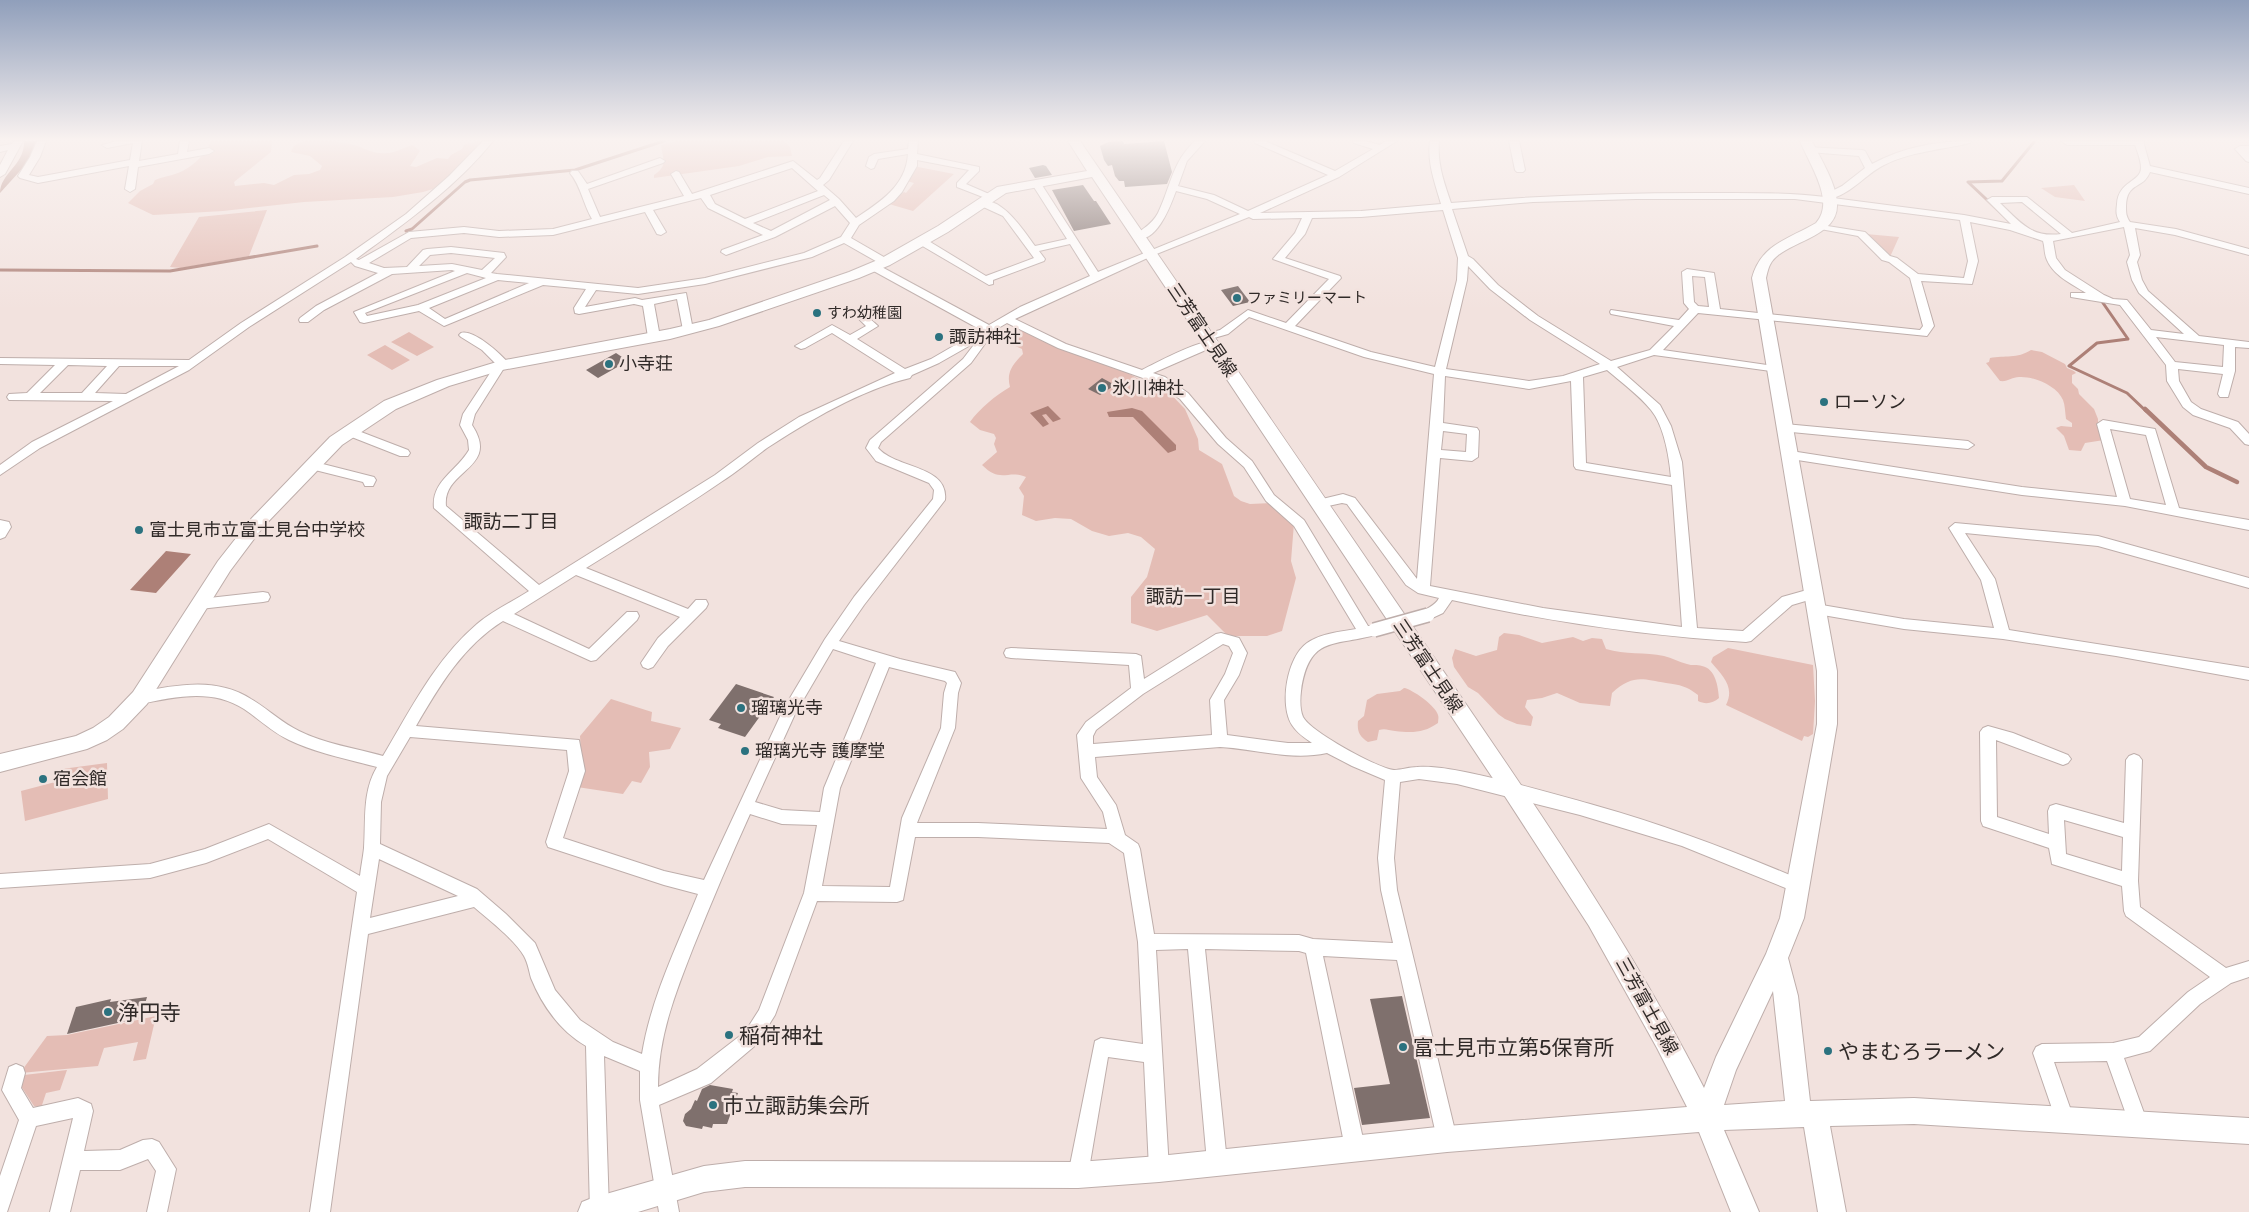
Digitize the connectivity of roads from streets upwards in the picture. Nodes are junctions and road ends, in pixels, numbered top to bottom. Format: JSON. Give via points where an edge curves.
{"nodes":[{"id":1,"x":430,"y":198,"type":"edge"},
{"id":2,"x":587,"y":198,"type":"edge"},
{"id":3,"x":690,"y":198,"type":"edge"},
{"id":4,"x":706,"y":198,"type":"edge"},
{"id":5,"x":809,"y":198,"type":"edge"},
{"id":6,"x":833,"y":198,"type":"edge"},
{"id":7,"x":892,"y":198,"type":"edge"},
{"id":8,"x":983,"y":198,"type":"edge"},
{"id":9,"x":991,"y":198,"type":"edge"},
{"id":10,"x":1045,"y":198,"type":"edge"},
{"id":11,"x":1112,"y":198,"type":"edge"},
{"id":12,"x":1169,"y":198,"type":"edge"},
{"id":13,"x":1215,"y":198,"type":"edge"},
{"id":14,"x":1285,"y":198,"type":"edge"},
{"id":15,"x":1444,"y":198,"type":"edge"},
{"id":16,"x":1582,"y":198,"type":"edge"},
{"id":17,"x":1822,"y":198,"type":"edge"},
{"id":18,"x":1830,"y":198,"type":"junction"},
{"id":19,"x":2122,"y":198,"type":"edge"},
{"id":20,"x":987,"y":200,"type":"junction"},
{"id":21,"x":836,"y":201,"type":"junction"},
{"id":22,"x":1446,"y":206,"type":"junction"},
{"id":23,"x":648,"y":209,"type":"junction"},
{"id":24,"x":1243,"y":216,"type":"junction"},
{"id":25,"x":1307,"y":216,"type":"junction"},
{"id":26,"x":1964,"y":218,"type":"junction"},
{"id":27,"x":598,"y":222,"type":"junction"},
{"id":28,"x":743,"y":223,"type":"junction"},
{"id":29,"x":855,"y":223,"type":"junction"},
{"id":30,"x":2126,"y":224,"type":"junction"},
{"id":31,"x":1819,"y":226,"type":"junction"},
{"id":32,"x":661,"y":232,"type":"dead end"},
{"id":33,"x":2026,"y":232,"type":"junction"},
{"id":34,"x":771,"y":235,"type":"junction"},
{"id":35,"x":1139,"y":236,"type":"junction"},
{"id":36,"x":2070,"y":236,"type":"junction"},
{"id":37,"x":844,"y":239,"type":"junction"},
{"id":38,"x":2046,"y":239,"type":"junction"},
{"id":39,"x":1072,"y":241,"type":"junction"},
{"id":40,"x":923,"y":242,"type":"junction"},
{"id":41,"x":1033,"y":249,"type":"junction"},
{"id":42,"x":726,"y":252,"type":"dead end"},
{"id":43,"x":2249,"y":252,"type":"edge"},
{"id":44,"x":1150,"y":253,"type":"junction"},
{"id":45,"x":1463,"y":258,"type":"junction"},
{"id":46,"x":354,"y":262,"type":"junction"},
{"id":47,"x":880,"y":265,"type":"junction"},
{"id":48,"x":410,"y":269,"type":"junction"},
{"id":49,"x":467,"y":270,"type":"junction"},
{"id":50,"x":389,"y":271,"type":"junction"},
{"id":51,"x":484,"y":274,"type":"junction"},
{"id":52,"x":497,"y":277,"type":"junction"},
{"id":53,"x":1096,"y":277,"type":"junction"},
{"id":54,"x":1915,"y":277,"type":"junction"},
{"id":55,"x":544,"y":281,"type":"junction"},
{"id":56,"x":987,"y":281,"type":"joint"},
{"id":57,"x":593,"y":286,"type":"junction"},
{"id":58,"x":2075,"y":295,"type":"dead end"},
{"id":59,"x":2100,"y":297,"type":"junction"},
{"id":60,"x":2151,"y":300,"type":"junction"},
{"id":61,"x":648,"y":302,"type":"junction"},
{"id":62,"x":2122,"y":302,"type":"junction"},
{"id":63,"x":421,"y":307,"type":"junction"},
{"id":64,"x":1695,"y":308,"type":"junction"},
{"id":65,"x":1715,"y":311,"type":"junction"},
{"id":66,"x":1615,"y":312,"type":"dead end"},
{"id":67,"x":1765,"y":316,"type":"junction"},
{"id":68,"x":1008,"y":319,"type":"junction"},
{"id":69,"x":304,"y":320,"type":"dead end"},
{"id":70,"x":864,"y":320,"type":"dead end"},
{"id":71,"x":444,"y":323,"type":"junction"},
{"id":72,"x":1683,"y":324,"type":"junction"},
{"id":73,"x":1288,"y":327,"type":"junction"},
{"id":74,"x":688,"y":330,"type":"junction"},
{"id":75,"x":990,"y":330,"type":"junction"},
{"id":76,"x":2148,"y":333,"type":"junction"},
{"id":77,"x":654,"y":338,"type":"junction"},
{"id":78,"x":850,"y":339,"type":"junction"},
{"id":79,"x":2196,"y":339,"type":"junction"},
{"id":80,"x":1209,"y":341,"type":"junction"},
{"id":81,"x":2230,"y":342,"type":"junction"},
{"id":82,"x":2249,"y":345,"type":"edge"},
{"id":83,"x":801,"y":346,"type":"dead end"},
{"id":84,"x":1654,"y":352,"type":"junction"},
{"id":85,"x":0,"y":361,"type":"edge"},
{"id":86,"x":65,"y":362,"type":"junction"},
{"id":87,"x":116,"y":362,"type":"junction"},
{"id":88,"x":193,"y":363,"type":"junction"},
{"id":89,"x":2172,"y":365,"type":"junction"},
{"id":90,"x":502,"y":366,"type":"junction"},
{"id":91,"x":1610,"y":366,"type":"junction"},
{"id":92,"x":1774,"y":370,"type":"junction"},
{"id":93,"x":1440,"y":372,"type":"junction"},
{"id":94,"x":2229,"y":372,"type":"junction"},
{"id":95,"x":1142,"y":374,"type":"junction"},
{"id":96,"x":906,"y":375,"type":"junction"},
{"id":97,"x":1577,"y":376,"type":"junction"},
{"id":98,"x":2224,"y":394,"type":"dead end"},
{"id":99,"x":31,"y":396,"type":"junction"},
{"id":100,"x":13,"y":397,"type":"dead end"},
{"id":101,"x":85,"y":397,"type":"junction"},
{"id":102,"x":127,"y":397,"type":"junction"},
{"id":103,"x":1437,"y":426,"type":"junction"},
{"id":104,"x":1785,"y":428,"type":"junction"},
{"id":105,"x":348,"y":431,"type":"junction"},
{"id":106,"x":2249,"y":441,"type":"edge"},
{"id":107,"x":1968,"y":445,"type":"dead end"},
{"id":108,"x":404,"y":453,"type":"dead end"},
{"id":109,"x":1435,"y":453,"type":"junction"},
{"id":110,"x":1790,"y":455,"type":"junction"},
{"id":111,"x":311,"y":465,"type":"junction"},
{"id":112,"x":3,"y":466,"type":"edge"},
{"id":113,"x":1677,"y":482,"type":"junction"},
{"id":114,"x":369,"y":483,"type":"dead end"},
{"id":115,"x":2125,"y":502,"type":"junction"},
{"id":116,"x":1319,"y":504,"type":"junction"},
{"id":117,"x":2174,"y":511,"type":"junction"},
{"id":118,"x":0,"y":525,"type":"edge"},
{"id":119,"x":2249,"y":525,"type":"edge"},
{"id":120,"x":0,"y":534,"type":"edge"},
{"id":121,"x":575,"y":569,"type":"junction"},
{"id":122,"x":2249,"y":583,"type":"edge"},
{"id":123,"x":1423,"y":589,"type":"junction"},
{"id":124,"x":538,"y":591,"type":"junction"},
{"id":125,"x":1447,"y":594,"type":"junction"},
{"id":126,"x":263,"y":597,"type":"dead end"},
{"id":127,"x":1815,"y":601,"type":"junction"},
{"id":128,"x":200,"y":604,"type":"junction"},
{"id":129,"x":701,"y":604,"type":"dead end"},
{"id":130,"x":502,"y":614,"type":"junction"},
{"id":131,"x":632,"y":616,"type":"dead end"},
{"id":132,"x":689,"y":616,"type":"junction"},
{"id":133,"x":1369,"y":632,"type":"junction"},
{"id":134,"x":1690,"y":634,"type":"junction"},
{"id":135,"x":2003,"y":634,"type":"junction"},
{"id":136,"x":830,"y":643,"type":"junction"},
{"id":137,"x":1011,"y":653,"type":"dead end"},
{"id":138,"x":885,"y":659,"type":"junction"},
{"id":139,"x":648,"y":664,"type":"dead end"},
{"id":140,"x":2249,"y":674,"type":"edge"},
{"id":141,"x":1138,"y":690,"type":"junction"},
{"id":142,"x":140,"y":698,"type":"junction"},
{"id":143,"x":406,"y":731,"type":"junction"},
{"id":144,"x":1220,"y":741,"type":"junction"},
{"id":145,"x":1330,"y":746,"type":"junction"},
{"id":146,"x":1086,"y":751,"type":"junction"},
{"id":147,"x":2062,"y":759,"type":"dead end"},
{"id":148,"x":2134,"y":760,"type":"dead end"},
{"id":149,"x":0,"y":763,"type":"edge"},
{"id":150,"x":386,"y":763,"type":"junction"},
{"id":151,"x":1393,"y":776,"type":"junction"},
{"id":152,"x":1514,"y":792,"type":"junction"},
{"id":153,"x":745,"y":806,"type":"junction"},
{"id":154,"x":825,"y":819,"type":"junction"},
{"id":155,"x":908,"y":830,"type":"junction"},
{"id":156,"x":2133,"y":833,"type":"junction"},
{"id":157,"x":1118,"y":839,"type":"junction"},
{"id":158,"x":2058,"y":844,"type":"junction"},
{"id":159,"x":372,"y":848,"type":"junction"},
{"id":160,"x":0,"y":881,"type":"edge"},
{"id":161,"x":2130,"y":881,"type":"junction"},
{"id":162,"x":1798,"y":886,"type":"junction"},
{"id":163,"x":366,"y":888,"type":"junction"},
{"id":164,"x":708,"y":889,"type":"junction"},
{"id":165,"x":812,"y":893,"type":"junction"},
{"id":166,"x":477,"y":899,"type":"junction"},
{"id":167,"x":360,"y":928,"type":"junction"},
{"id":168,"x":1196,"y":941,"type":"junction"},
{"id":169,"x":1147,"y":942,"type":"junction"},
{"id":170,"x":1313,"y":947,"type":"junction"},
{"id":171,"x":1404,"y":952,"type":"junction"},
{"id":172,"x":1776,"y":958,"type":"junction"},
{"id":173,"x":2249,"y":969,"type":"edge"},
{"id":174,"x":2225,"y":977,"type":"junction"},
{"id":175,"x":595,"y":1041,"type":"junction"},
{"id":176,"x":2112,"y":1052,"type":"junction"},
{"id":177,"x":1152,"y":1054,"type":"junction"},
{"id":178,"x":649,"y":1066,"type":"junction"},
{"id":179,"x":16,"y":1073,"type":"dead end"},
{"id":180,"x":649,"y":1100,"type":"junction"},
{"id":181,"x":1807,"y":1113,"type":"junction"},
{"id":182,"x":29,"y":1118,"type":"junction"},
{"id":183,"x":1706,"y":1118,"type":"junction"},
{"id":184,"x":2065,"y":1119,"type":"junction"},
{"id":185,"x":2139,"y":1124,"type":"junction"},
{"id":186,"x":2249,"y":1131,"type":"edge"},
{"id":187,"x":1447,"y":1139,"type":"junction"},
{"id":188,"x":1355,"y":1148,"type":"junction"},
{"id":189,"x":72,"y":1161,"type":"junction"},
{"id":190,"x":1217,"y":1162,"type":"junction"},
{"id":191,"x":1159,"y":1169,"type":"junction"},
{"id":192,"x":1078,"y":1175,"type":"junction"},
{"id":193,"x":666,"y":1201,"type":"edge"},
{"id":194,"x":0,"y":1205,"type":"edge"},
{"id":195,"x":596,"y":1211,"type":"edge"},
{"id":196,"x":60,"y":1212,"type":"edge"},
{"id":197,"x":157,"y":1212,"type":"edge"},
{"id":198,"x":320,"y":1212,"type":"edge"},
{"id":199,"x":1745,"y":1212,"type":"edge"},
{"id":200,"x":1832,"y":1212,"type":"edge"}],
"edges":[{"from":1,"to":46,"type":"street"},
{"from":2,"to":27,"type":"street"},
{"from":3,"to":23,"type":"street"},
{"from":4,"to":28,"type":"street","via":[[711,206]]},
{"from":5,"to":28,"type":"street"},
{"from":6,"to":21,"type":"street"},
{"from":7,"to":29,"type":"street"},
{"from":8,"to":20,"type":"street"},
{"from":9,"to":20,"type":"street"},
{"from":10,"to":39,"type":"street"},
{"from":11,"to":35,"type":"street","name":"三芳富士見線"},
{"from":12,"to":35,"type":"street","via":[[1153,228]]},
{"from":13,"to":24,"type":"street"},
{"from":14,"to":24,"type":"street"},
{"from":15,"to":22,"type":"street"},
{"from":16,"to":22,"type":"street"},
{"from":17,"to":18,"type":"street"},
{"from":18,"to":26,"type":"street"},
{"from":18,"to":31,"type":"street","via":[[1830,214]]},
{"from":19,"to":30,"type":"street","via":[[2121,216]]},
{"from":20,"to":40,"type":"street"},
{"from":20,"to":41,"type":"street","via":[[1006,214]]},
{"from":21,"to":29,"type":"street"},
{"from":21,"to":34,"type":"street"},
{"from":22,"to":25,"type":"street"},
{"from":22,"to":45,"type":"street"},
{"from":23,"to":27,"type":"street"},
{"from":23,"to":32,"type":"street"},
{"from":24,"to":25,"type":"street"},
{"from":24,"to":44,"type":"street"},
{"from":25,"to":73,"type":"street","via":[[1298,235],[1278,258],[1336,278]]},
{"from":26,"to":33,"type":"street"},
{"from":26,"to":54,"type":"street","via":[[1973,261],[1968,282]]},
{"from":27,"to":46,"type":"street","via":[[553,232],[499,234],[464,230],[409,235]]},
{"from":28,"to":34,"type":"street"},
{"from":29,"to":37,"type":"street"},
{"from":30,"to":36,"type":"street"},
{"from":30,"to":43,"type":"street","via":[[2176,232]]},
{"from":30,"to":60,"type":"street","via":[[2130,229],[2135,255],[2132,262],[2137,280]]},
{"from":31,"to":54,"type":"street","via":[[1861,234],[1886,258]]},
{"from":31,"to":67,"type":"street","via":[[1777,250],[1764,262],[1759,278]]},
{"from":33,"to":36,"type":"street","via":[[1992,200],[2024,199]]},
{"from":33,"to":38,"type":"street"},
{"from":34,"to":42,"type":"street"},
{"from":35,"to":44,"type":"street","name":"三芳富士見線"},
{"from":36,"to":38,"type":"street"},
{"from":37,"to":47,"type":"street"},
{"from":37,"to":57,"type":"street","via":[[790,260],[705,281],[638,292]]},
{"from":38,"to":59,"type":"street","via":[[2057,267]]},
{"from":39,"to":41,"type":"street"},
{"from":39,"to":53,"type":"street"},
{"from":40,"to":47,"type":"street"},
{"from":40,"to":56,"type":"street"},
{"from":41,"to":56,"type":"street","via":[[1040,259]]},
{"from":44,"to":53,"type":"street"},
{"from":44,"to":80,"type":"street","name":"三芳富士見線"},
{"from":45,"to":91,"type":"street","via":[[1534,318]]},
{"from":45,"to":93,"type":"street","via":[[1462,280]]},
{"from":46,"to":50,"type":"street"},
{"from":46,"to":88,"type":"street","via":[[245,325]]},
{"from":47,"to":74,"type":"street"},
{"from":47,"to":75,"type":"street"},
{"from":48,"to":49,"type":"street","via":[[439,266]]},
{"from":48,"to":50,"type":"street"},
{"from":48,"to":51,"type":"street","via":[[427,252],[451,250],[500,255]]},
{"from":49,"to":51,"type":"street"},
{"from":49,"to":63,"type":"street","via":[[359,312],[364,320]]},
{"from":50,"to":69,"type":"street"},
{"from":51,"to":52,"type":"street"},
{"from":52,"to":55,"type":"street"},
{"from":52,"to":63,"type":"street"},
{"from":53,"to":68,"type":"street"},
{"from":54,"to":67,"type":"street","via":[[1929,326],[1923,334]]},
{"from":55,"to":57,"type":"street"},
{"from":55,"to":71,"type":"street"},
{"from":57,"to":61,"type":"street","via":[[579,311],[635,301]]},
{"from":58,"to":59,"type":"street"},
{"from":59,"to":62,"type":"street"},
{"from":60,"to":62,"type":"street"},
{"from":60,"to":79,"type":"street"},
{"from":61,"to":74,"type":"street","via":[[682,295]]},
{"from":61,"to":77,"type":"street"},
{"from":62,"to":76,"type":"street"},
{"from":63,"to":71,"type":"street"},
{"from":64,"to":65,"type":"street"},
{"from":64,"to":65,"type":"street","via":[[1689,303],[1686,272],[1710,275]]},
{"from":64,"to":72,"type":"street"},
{"from":65,"to":67,"type":"street"},
{"from":66,"to":72,"type":"street"},
{"from":67,"to":92,"type":"street"},
{"from":68,"to":75,"type":"street"},
{"from":68,"to":95,"type":"street","via":[[1062,346]]},
{"from":70,"to":78,"type":"street","via":[[874,326]]},
{"from":71,"to":90,"type":"street","via":[[486,348]]},
{"from":72,"to":84,"type":"street"},
{"from":73,"to":80,"type":"street","via":[[1248,314]]},
{"from":73,"to":93,"type":"street","via":[[1368,355]]},
{"from":74,"to":77,"type":"street"},
{"from":75,"to":96,"type":"street"},
{"from":75,"to":136,"type":"street","via":[[967,361],[876,440],[872,448],[880,458],[933,480],[940,490],[939,500],[888,562]]},
{"from":76,"to":79,"type":"street"},
{"from":76,"to":89,"type":"street"},
{"from":77,"to":90,"type":"street"},
{"from":78,"to":83,"type":"street","via":[[832,328]]},
{"from":78,"to":96,"type":"street"},
{"from":79,"to":81,"type":"street"},
{"from":80,"to":95,"type":"street"},
{"from":80,"to":116,"type":"street","name":"三芳富士見線"},
{"from":81,"to":82,"type":"street"},
{"from":81,"to":94,"type":"street"},
{"from":84,"to":91,"type":"street"},
{"from":84,"to":92,"type":"street"},
{"from":85,"to":86,"type":"street"},
{"from":86,"to":87,"type":"street"},
{"from":86,"to":99,"type":"street"},
{"from":87,"to":88,"type":"street"},
{"from":87,"to":101,"type":"street"},
{"from":88,"to":102,"type":"street"},
{"from":89,"to":94,"type":"street"},
{"from":89,"to":106,"type":"street","via":[[2173,381],[2187,404],[2197,412],[2234,425]]},
{"from":90,"to":105,"type":"street","via":[[418,392]]},
{"from":90,"to":124,"type":"street","via":[[469,414],[466,425],[476,443],[474,452],[444,486],[438,504],[460,528]]},
{"from":91,"to":97,"type":"street"},
{"from":91,"to":113,"type":"street","via":[[1656,408],[1676,462]]},
{"from":92,"to":104,"type":"street"},
{"from":93,"to":97,"type":"street","via":[[1529,385]]},
{"from":93,"to":103,"type":"street"},
{"from":94,"to":98,"type":"street"},
{"from":95,"to":133,"type":"street","via":[[1161,380],[1184,396],[1222,441],[1248,464],[1270,498],[1299,523]]},
{"from":96,"to":121,"type":"street","via":[[803,420],[719,478]]},
{"from":97,"to":113,"type":"street","via":[[1580,466]]},
{"from":99,"to":100,"type":"street"},
{"from":99,"to":101,"type":"street"},
{"from":101,"to":102,"type":"street"},
{"from":102,"to":112,"type":"street"},
{"from":103,"to":109,"type":"street"},
{"from":103,"to":109,"type":"street","via":[[1473,431],[1472,457]]},
{"from":104,"to":107,"type":"street"},
{"from":104,"to":110,"type":"street"},
{"from":105,"to":108,"type":"street"},
{"from":105,"to":111,"type":"street"},
{"from":109,"to":123,"type":"street"},
{"from":110,"to":115,"type":"street","via":[[2022,491]]},
{"from":110,"to":127,"type":"street"},
{"from":111,"to":114,"type":"street","via":[[370,480]]},
{"from":111,"to":128,"type":"street","via":[[245,537]]},
{"from":113,"to":134,"type":"street"},
{"from":115,"to":117,"type":"street"},
{"from":115,"to":117,"type":"street","via":[[2103,424],[2150,432]]},
{"from":116,"to":123,"type":"street","via":[[1343,498],[1351,501],[1411,582]]},
{"from":116,"to":152,"type":"street","name":"三芳富士見線"},
{"from":117,"to":119,"type":"street"},
{"from":118,"to":120,"type":"street","via":[[6,527]]},
{"from":121,"to":124,"type":"street"},
{"from":121,"to":132,"type":"street"},
{"from":122,"to":135,"type":"street","via":[[2098,541],[1955,528],[1988,579]]},
{"from":123,"to":125,"type":"street"},
{"from":124,"to":130,"type":"street"},
{"from":125,"to":133,"type":"street","bridge":true,"via":[[1439,610]]},
{"from":125,"to":134,"type":"street","via":[[1574,618]]},
{"from":126,"to":128,"type":"street"},
{"from":127,"to":134,"type":"street","via":[[1787,601],[1746,637]]},
{"from":127,"to":135,"type":"street","via":[[1904,624]]},
{"from":127,"to":162,"type":"street","via":[[1827,671],[1827,724]]},
{"from":128,"to":142,"type":"street"},
{"from":129,"to":132,"type":"street"},
{"from":130,"to":131,"type":"street","via":[[590,656]]},
{"from":130,"to":143,"type":"street","via":[[451,658]]},
{"from":132,"to":139,"type":"street","via":[[663,642]]},
{"from":133,"to":145,"type":"street","via":[[1317,642],[1302,657],[1294,689],[1296,716],[1308,733]]},
{"from":135,"to":140,"type":"street"},
{"from":136,"to":138,"type":"street"},
{"from":136,"to":153,"type":"street","via":[[789,712]]},
{"from":137,"to":141,"type":"street","via":[[1136,660]]},
{"from":138,"to":154,"type":"street","via":[[832,788]]},
{"from":138,"to":155,"type":"street","via":[[950,676],[954,683],[948,728],[910,818]]},
{"from":141,"to":144,"type":"street","via":[[1221,638],[1234,642],[1240,653],[1217,700]]},
{"from":141,"to":146,"type":"street","via":[[1090,726],[1085,735]]},
{"from":142,"to":149,"type":"street","via":[[116,723],[93,737],[55,751]]},
{"from":142,"to":150,"type":"street","via":[[196,689],[222,692],[241,700],[274,725],[302,739]]},
{"from":143,"to":150,"type":"street"},
{"from":143,"to":164,"type":"street","via":[[574,744],[577,771],[554,842]]},
{"from":144,"to":145,"type":"street","via":[[1248,742],[1283,750],[1317,750]]},
{"from":144,"to":146,"type":"street"},
{"from":145,"to":151,"type":"street"},
{"from":146,"to":157,"type":"street","via":[[1089,778],[1110,810]]},
{"from":147,"to":158,"type":"street","via":[[1988,732],[1989,821]]},
{"from":148,"to":156,"type":"street"},
{"from":150,"to":159,"type":"street","via":[[373,802]]},
{"from":151,"to":152,"type":"street","via":[[1420,773],[1445,776]]},
{"from":151,"to":171,"type":"street","via":[[1386,858],[1389,890]]},
{"from":152,"to":162,"type":"street","via":[[1616,818],[1716,851]]},
{"from":152,"to":183,"type":"street","name":"三芳富士見線","via":[[1633,980]]},
{"from":153,"to":154,"type":"street","via":[[782,818]]},
{"from":153,"to":164,"type":"street"},
{"from":154,"to":165,"type":"street"},
{"from":155,"to":157,"type":"street","via":[[1051,832]]},
{"from":155,"to":165,"type":"street","via":[[897,895]]},
{"from":156,"to":158,"type":"street","via":[[2056,811]]},
{"from":156,"to":161,"type":"street"},
{"from":157,"to":169,"type":"street","via":[[1133,852]]},
{"from":158,"to":161,"type":"street","via":[[2058,859]]},
{"from":159,"to":163,"type":"street"},
{"from":159,"to":166,"type":"street"},
{"from":160,"to":163,"type":"street","via":[[150,871],[206,856],[269,831]]},
{"from":161,"to":174,"type":"street","via":[[2132,911]]},
{"from":162,"to":172,"type":"street","via":[[1792,918]]},
{"from":163,"to":167,"type":"street"},
{"from":164,"to":178,"type":"street","via":[[655,1028]]},
{"from":165,"to":180,"type":"street","via":[[766,1015],[751,1038],[704,1076]]},
{"from":166,"to":167,"type":"street"},
{"from":166,"to":175,"type":"street","via":[[500,918],[532,954],[553,1005]]},
{"from":167,"to":198,"type":"street"},
{"from":168,"to":169,"type":"street"},
{"from":168,"to":170,"type":"street","via":[[1299,943]]},
{"from":168,"to":190,"type":"street"},
{"from":169,"to":177,"type":"street"},
{"from":170,"to":171,"type":"street"},
{"from":170,"to":188,"type":"street"},
{"from":171,"to":187,"type":"street"},
{"from":172,"to":181,"type":"street"},
{"from":172,"to":183,"type":"street","via":[[1725,1066]]},
{"from":173,"to":174,"type":"street"},
{"from":174,"to":176,"type":"street","via":[[2194,998],[2144,1045]]},
{"from":175,"to":178,"type":"street","via":[[621,1056]]},
{"from":175,"to":195,"type":"street"},
{"from":176,"to":184,"type":"street","via":[[2042,1052]]},
{"from":176,"to":185,"type":"street"},
{"from":177,"to":191,"type":"street"},
{"from":177,"to":192,"type":"street","via":[[1101,1047]]},
{"from":178,"to":180,"type":"street"},
{"from":179,"to":182,"type":"street","via":[[11,1090]]},
{"from":180,"to":193,"type":"street"},
{"from":181,"to":183,"type":"street"},
{"from":181,"to":184,"type":"street","via":[[1914,1111]]},
{"from":181,"to":200,"type":"street"},
{"from":182,"to":189,"type":"street","via":[[78,1107],[84,1111]]},
{"from":182,"to":194,"type":"street"},
{"from":183,"to":187,"type":"street"},
{"from":183,"to":199,"type":"street","name":"三芳富士見線"},
{"from":184,"to":185,"type":"street"},
{"from":185,"to":186,"type":"street"},
{"from":187,"to":188,"type":"street"},
{"from":188,"to":190,"type":"street"},
{"from":189,"to":196,"type":"street"},
{"from":189,"to":197,"type":"street","via":[[120,1160],[152,1149],[166,1169]]},
{"from":190,"to":191,"type":"street"},
{"from":191,"to":192,"type":"street"},
{"from":192,"to":193,"type":"street","via":[[745,1174],[704,1180]]},
{"from":193,"to":195,"type":"street"}]}
